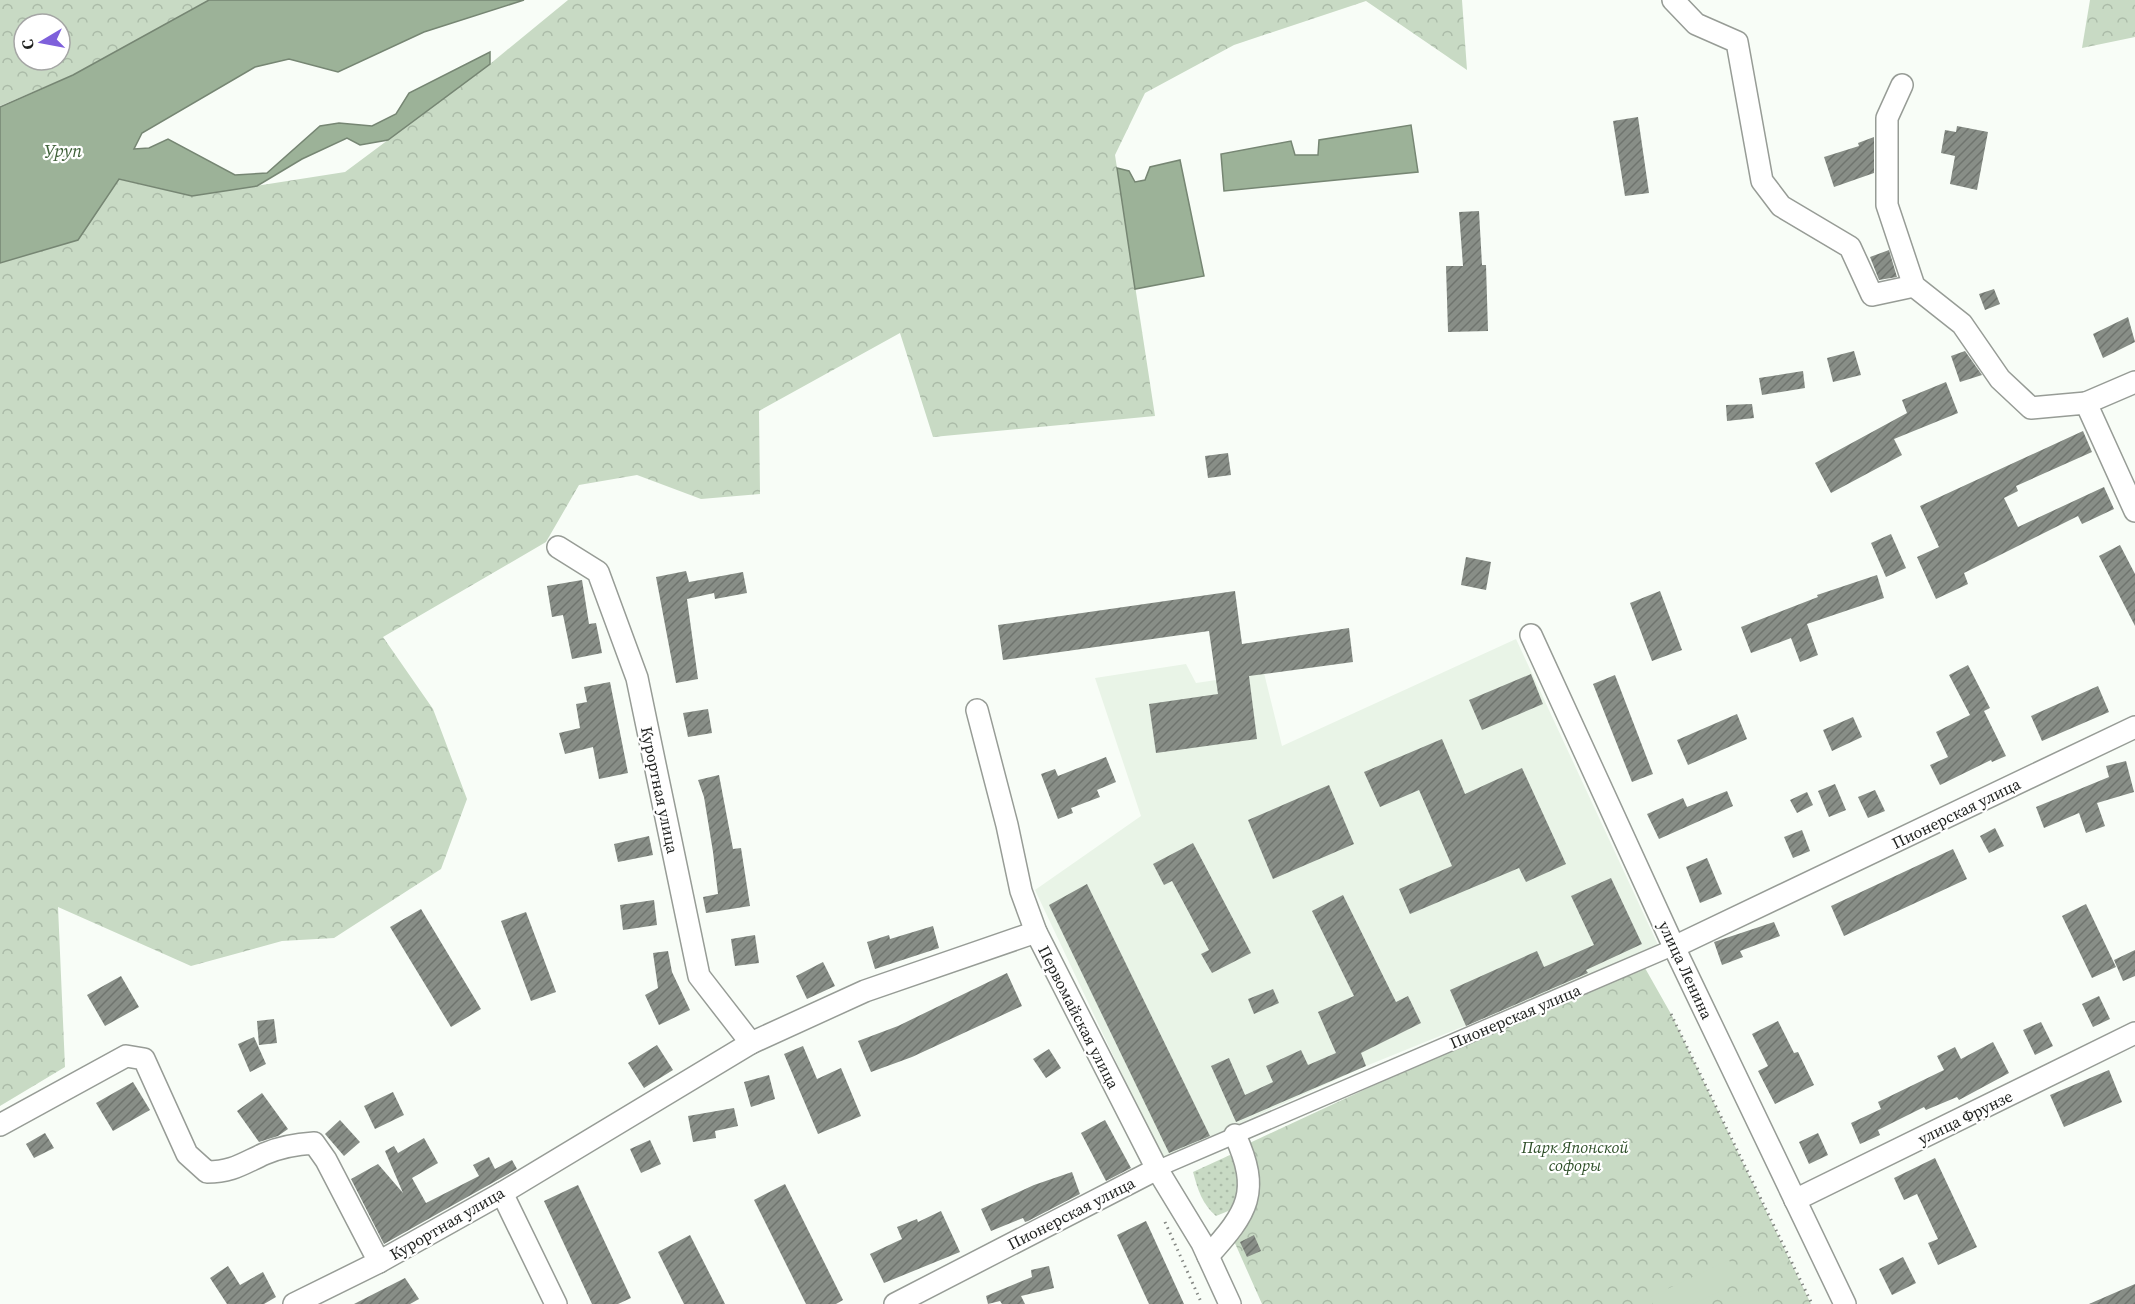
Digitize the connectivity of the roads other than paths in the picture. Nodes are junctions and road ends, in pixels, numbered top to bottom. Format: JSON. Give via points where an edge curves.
{"nodes":[{"id":1,"x":1673,"y":0,"type":"edge"},
{"id":2,"x":1902,"y":86,"type":"dead end"},
{"id":3,"x":1914,"y":286,"type":"junction"},
{"id":4,"x":2135,"y":382,"type":"edge"},
{"id":5,"x":2086,"y":403,"type":"junction"},
{"id":6,"x":2135,"y":511,"type":"edge"},
{"id":7,"x":558,"y":547,"type":"dead end"},
{"id":8,"x":1531,"y":634,"type":"dead end"},
{"id":9,"x":977,"y":710,"type":"dead end"},
{"id":10,"x":2135,"y":727,"type":"edge"},
{"id":11,"x":1036,"y":932,"type":"junction"},
{"id":12,"x":1674,"y":947,"type":"junction"},
{"id":13,"x":2135,"y":1033,"type":"edge"},
{"id":14,"x":752,"y":1043,"type":"junction"},
{"id":15,"x":0,"y":1125,"type":"edge"},
{"id":16,"x":1235,"y":1135,"type":"junction"},
{"id":17,"x":1157,"y":1169,"type":"junction"},
{"id":18,"x":502,"y":1193,"type":"junction"},
{"id":19,"x":1795,"y":1200,"type":"junction"},
{"id":20,"x":1208,"y":1256,"type":"junction"},
{"id":21,"x":380,"y":1262,"type":"junction"},
{"id":22,"x":294,"y":1304,"type":"edge"},
{"id":23,"x":556,"y":1304,"type":"edge"},
{"id":24,"x":895,"y":1304,"type":"edge"},
{"id":25,"x":1230,"y":1304,"type":"edge"},
{"id":26,"x":1845,"y":1304,"type":"edge"}],
"edges":[{"from":1,"to":3,"type":"street","via":[[1696,24],[1737,42],[1762,181],[1781,206],[1850,247],[1872,295]]},
{"from":2,"to":3,"type":"street","via":[[1887,118],[1887,205]]},
{"from":3,"to":5,"type":"street","via":[[1962,324],[2000,379],[2031,408]]},
{"from":4,"to":5,"type":"street"},
{"from":5,"to":6,"type":"street"},
{"from":7,"to":14,"type":"street","name":"Курортная улица","via":[[598,572],[637,678],[699,976]]},
{"from":8,"to":12,"type":"street","name":"улица Ленина"},
{"from":9,"to":11,"type":"street","name":"Первомайская улица","via":[[1021,891]]},
{"from":10,"to":12,"type":"street","name":"Пионерская улица"},
{"from":11,"to":14,"type":"street","name":"Курортная улица","via":[[865,992]]},
{"from":11,"to":17,"type":"street","name":"Первомайская улица"},
{"from":12,"to":16,"type":"street","name":"Пионерская улица"},
{"from":12,"to":19,"type":"street","name":"улица Ленина"},
{"from":13,"to":19,"type":"street","name":"улица Фрунзе"},
{"from":14,"to":18,"type":"street","name":"Курортная улица"},
{"from":15,"to":21,"type":"street","via":[[126,1056],[144,1059],[187,1154],[207,1172],[227,1172],[266,1153],[314,1143]]},
{"from":16,"to":17,"type":"street","name":"Пионерская улица"},
{"from":16,"to":20,"type":"street","via":[[1247,1161],[1249,1197],[1230,1232]]},
{"from":17,"to":20,"type":"street","name":"Первомайская улица"},
{"from":17,"to":24,"type":"street","name":"Пионерская улица"},
{"from":18,"to":21,"type":"street","name":"Курортная улица"},
{"from":18,"to":23,"type":"street"},
{"from":19,"to":26,"type":"street","name":"улица Ленина"},
{"from":20,"to":25,"type":"street","name":"Первомайская улица"},
{"from":21,"to":22,"type":"street","name":"Курортная улица"}]}
